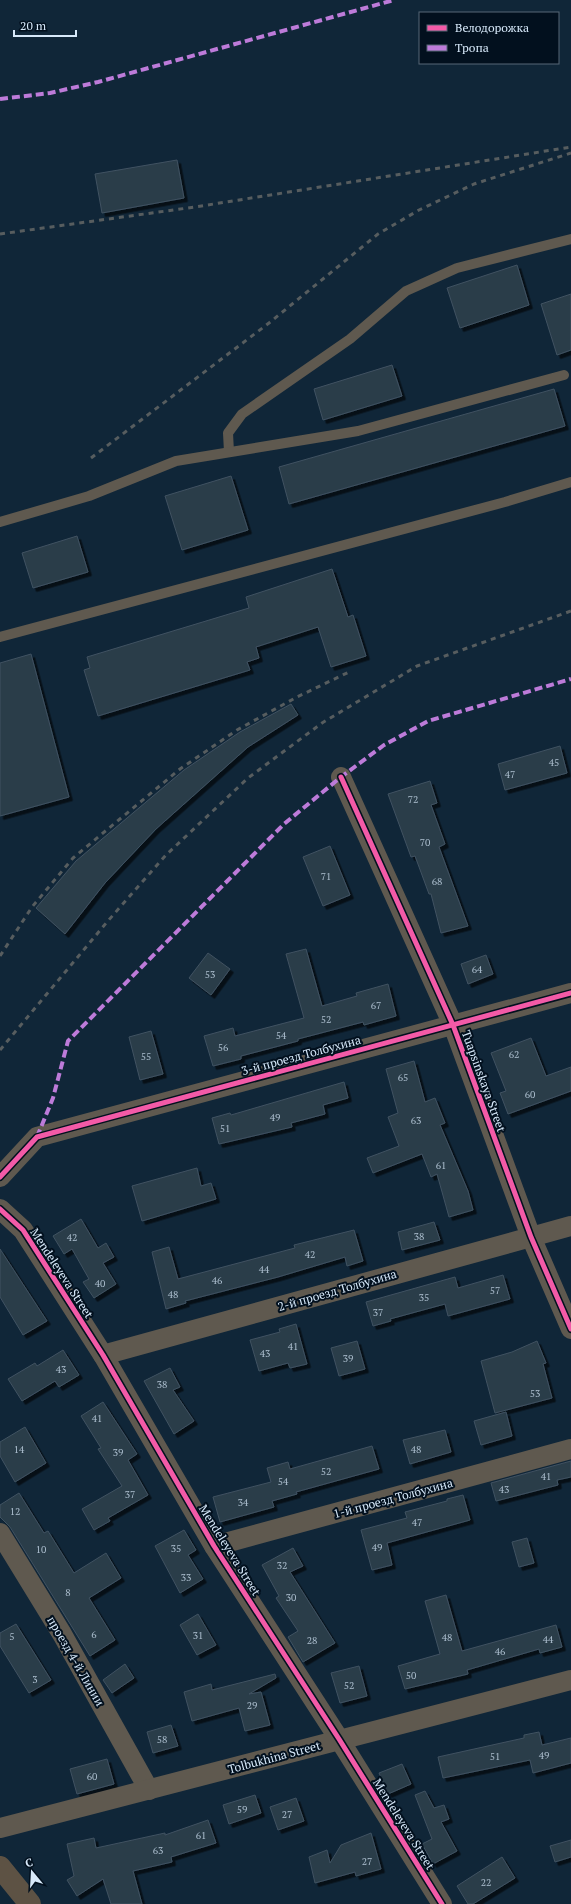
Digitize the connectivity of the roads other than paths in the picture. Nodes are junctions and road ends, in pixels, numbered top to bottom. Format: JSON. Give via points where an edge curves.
{"nodes":[{"id":1,"x":571,"y":238,"type":"edge"},
{"id":2,"x":564,"y":375,"type":"dead end"},
{"id":3,"x":229,"y":452,"type":"junction"},
{"id":4,"x":571,"y":482,"type":"edge"},
{"id":5,"x":0,"y":522,"type":"edge"},
{"id":6,"x":0,"y":638,"type":"edge"},
{"id":7,"x":341,"y":777,"type":"dead end"},
{"id":8,"x":571,"y":993,"type":"edge"},
{"id":9,"x":453,"y":1025,"type":"junction"},
{"id":10,"x":0,"y":1177,"type":"edge"},
{"id":11,"x":0,"y":1209,"type":"edge"},
{"id":12,"x":571,"y":1226,"type":"edge"},
{"id":13,"x":531,"y":1237,"type":"junction"},
{"id":14,"x":571,"y":1329,"type":"edge"},
{"id":15,"x":103,"y":1355,"type":"junction"},
{"id":16,"x":571,"y":1449,"type":"edge"},
{"id":17,"x":0,"y":1533,"type":"edge"},
{"id":18,"x":214,"y":1546,"type":"junction"},
{"id":19,"x":571,"y":1680,"type":"edge"},
{"id":20,"x":340,"y":1739,"type":"junction"},
{"id":21,"x":149,"y":1790,"type":"junction"},
{"id":22,"x":0,"y":1828,"type":"edge"},
{"id":23,"x":0,"y":1866,"type":"edge"},
{"id":24,"x":30,"y":1904,"type":"edge"},
{"id":25,"x":442,"y":1904,"type":"edge"}],
"edges":[{"from":1,"to":3,"type":"lane","via":[[457,268],[406,291],[350,339],[242,414],[228,434]]},
{"from":2,"to":3,"type":"lane","via":[[358,431]]},
{"from":3,"to":5,"type":"lane","via":[[176,460],[89,496]]},
{"from":4,"to":6,"type":"lane"},
{"from":7,"to":9,"type":"street","name":"Tuapsinskaya Street"},
{"from":8,"to":9,"type":"street","name":"3-й проезд Толбухина"},
{"from":9,"to":10,"type":"street","name":"3-й проезд Толбухина","via":[[37,1137]]},
{"from":9,"to":13,"type":"street","name":"Tuapsinskaya Street"},
{"from":11,"to":15,"type":"street","name":"Mendeleyeva Street","via":[[23,1230]]},
{"from":12,"to":13,"type":"street","name":"2-й проезд Толбухина"},
{"from":13,"to":14,"type":"street","name":"Tuapsinskaya Street"},
{"from":13,"to":15,"type":"street","name":"2-й проезд Толбухина"},
{"from":15,"to":18,"type":"street","name":"Mendeleyeva Street"},
{"from":16,"to":18,"type":"street","name":"1-й проезд Толбухина"},
{"from":17,"to":21,"type":"street","name":"проезд 4-й Линии","via":[[62,1634]]},
{"from":18,"to":20,"type":"street","name":"Mendeleyeva Street"},
{"from":19,"to":20,"type":"street","name":"Tolbukhina Street"},
{"from":20,"to":21,"type":"street","name":"Tolbukhina Street"},
{"from":20,"to":25,"type":"street","name":"Mendeleyeva Street"},
{"from":21,"to":22,"type":"street","name":"Tolbukhina Street"},
{"from":23,"to":24,"type":"street"}]}
